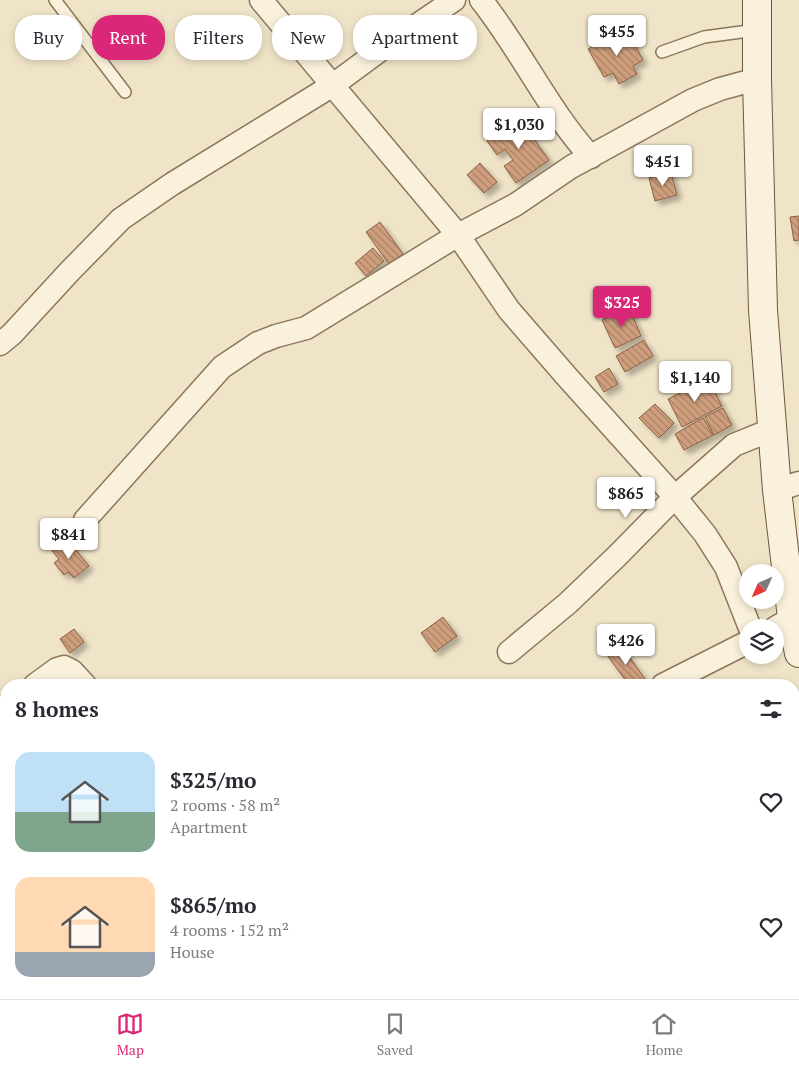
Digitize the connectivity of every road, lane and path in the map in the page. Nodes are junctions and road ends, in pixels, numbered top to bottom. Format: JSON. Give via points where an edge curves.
{"nodes":[{"id":1,"x":55,"y":0,"type":"edge"},
{"id":2,"x":261,"y":0,"type":"edge"},
{"id":3,"x":454,"y":0,"type":"edge"},
{"id":4,"x":481,"y":0,"type":"edge"},
{"id":5,"x":757,"y":0,"type":"edge"},
{"id":6,"x":756,"y":30,"type":"junction"},
{"id":7,"x":662,"y":52,"type":"dead end"},
{"id":8,"x":757,"y":79,"type":"junction"},
{"id":9,"x":333,"y":86,"type":"junction"},
{"id":10,"x":125,"y":92,"type":"dead end"},
{"id":11,"x":590,"y":157,"type":"junction"},
{"id":12,"x":458,"y":235,"type":"junction"},
{"id":13,"x":0,"y":344,"type":"edge"},
{"id":14,"x":771,"y":430,"type":"junction"},
{"id":15,"x":788,"y":486,"type":"edge"},
{"id":16,"x":675,"y":497,"type":"junction"},
{"id":17,"x":86,"y":520,"type":"dead end"},
{"id":18,"x":746,"y":619,"type":"edge"},
{"id":19,"x":788,"y":620,"type":"edge"},
{"id":20,"x":739,"y":646,"type":"edge"},
{"id":21,"x":509,"y":652,"type":"dead end"},
{"id":22,"x":799,"y":653,"type":"edge"},
{"id":23,"x":43,"y":679,"type":"edge"},
{"id":24,"x":79,"y":679,"type":"edge"},
{"id":25,"x":674,"y":679,"type":"edge"}],
"edges":[{"from":1,"to":10,"type":"lane"},
{"from":2,"to":9,"type":"street"},
{"from":3,"to":9,"type":"street"},
{"from":4,"to":11,"type":"street"},
{"from":5,"to":6,"type":"street"},
{"from":6,"to":7,"type":"lane","via":[[704,37]]},
{"from":6,"to":8,"type":"street"},
{"from":8,"to":11,"type":"street","via":[[693,100]]},
{"from":8,"to":14,"type":"street","via":[[763,310]]},
{"from":9,"to":12,"type":"street"},
{"from":9,"to":13,"type":"street","via":[[172,184],[121,219]]},
{"from":11,"to":12,"type":"street","via":[[515,205]]},
{"from":12,"to":16,"type":"street","via":[[509,310]]},
{"from":12,"to":17,"type":"street","via":[[306,328],[258,343],[222,367]]},
{"from":14,"to":15,"type":"street"},
{"from":14,"to":16,"type":"street","via":[[734,445]]},
{"from":15,"to":19,"type":"street"},
{"from":16,"to":18,"type":"street","via":[[726,567]]},
{"from":16,"to":21,"type":"street","via":[[590,582]]},
{"from":19,"to":22,"type":"street"},
{"from":20,"to":25,"type":"street"},
{"from":23,"to":24,"type":"street","via":[[64,667]]}]}
